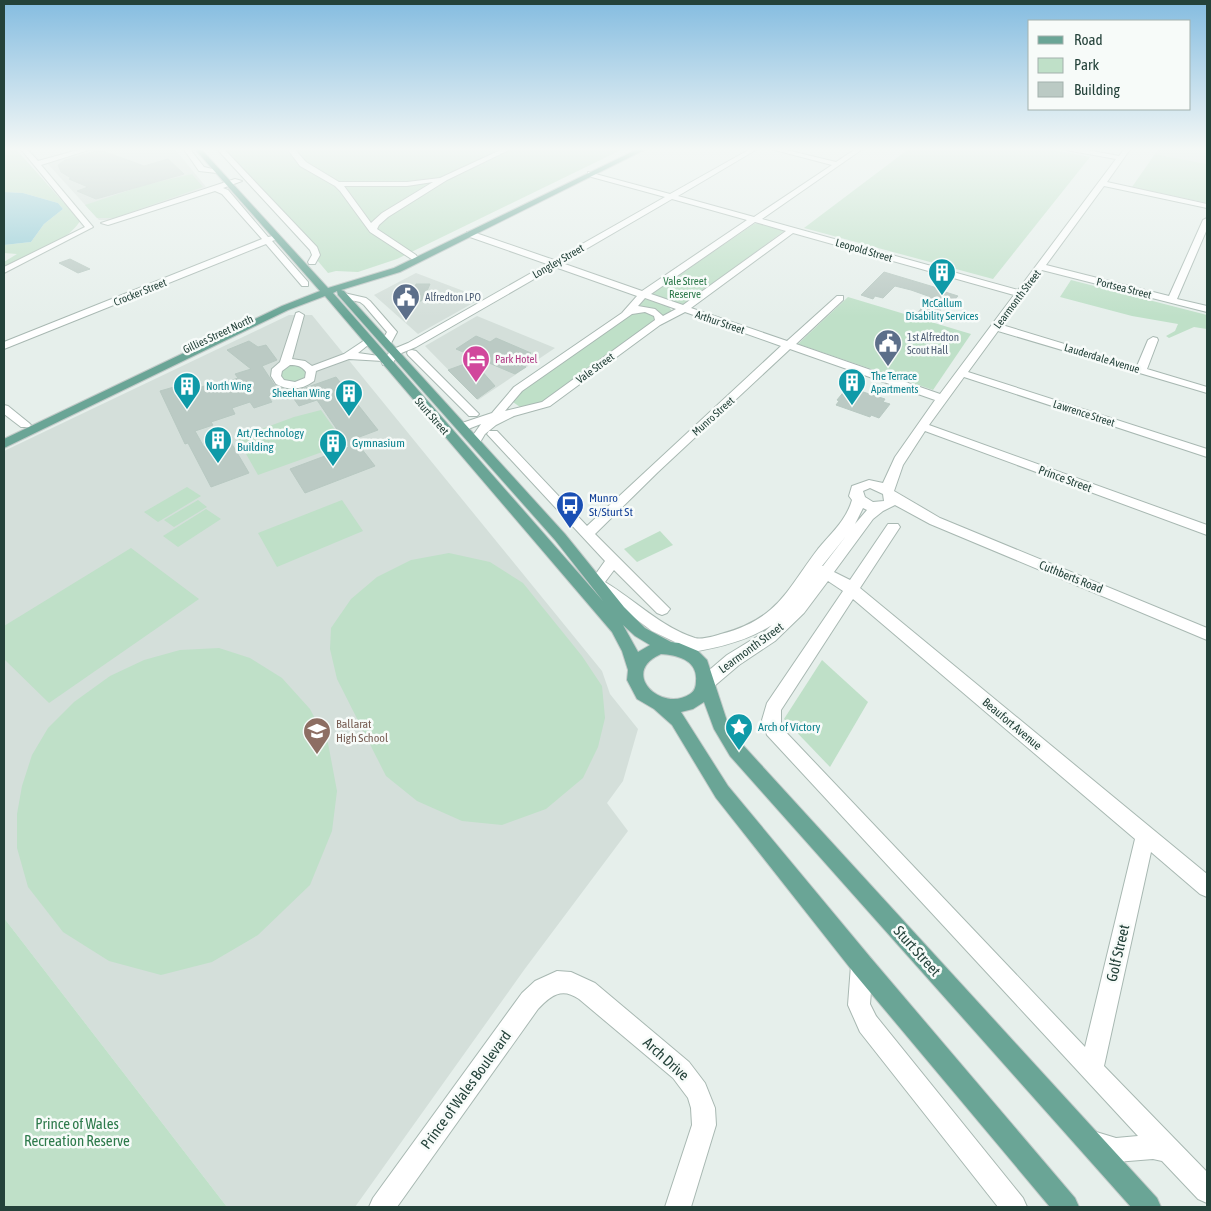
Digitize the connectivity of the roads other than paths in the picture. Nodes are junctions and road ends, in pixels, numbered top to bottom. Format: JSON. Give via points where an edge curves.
{"nodes":[{"id":1,"x":71,"y":205,"type":"edge"},
{"id":2,"x":167,"y":205,"type":"edge"},
{"id":3,"x":171,"y":205,"type":"edge"},
{"id":4,"x":235,"y":205,"type":"edge"},
{"id":5,"x":247,"y":205,"type":"edge"},
{"id":6,"x":260,"y":205,"type":"edge"},
{"id":7,"x":272,"y":205,"type":"edge"},
{"id":8,"x":355,"y":205,"type":"edge"},
{"id":9,"x":402,"y":205,"type":"edge"},
{"id":10,"x":526,"y":205,"type":"edge"},
{"id":11,"x":656,"y":205,"type":"edge"},
{"id":12,"x":700,"y":205,"type":"edge"},
{"id":13,"x":777,"y":205,"type":"edge"},
{"id":14,"x":1087,"y":205,"type":"edge"},
{"id":15,"x":83,"y":218,"type":"junction"},
{"id":16,"x":754,"y":220,"type":"junction"},
{"id":17,"x":1207,"y":220,"type":"edge"},
{"id":18,"x":98,"y":227,"type":"junction"},
{"id":19,"x":373,"y":230,"type":"junction"},
{"id":20,"x":792,"y":230,"type":"junction"},
{"id":21,"x":467,"y":233,"type":"junction"},
{"id":22,"x":275,"y":237,"type":"junction"},
{"id":23,"x":266,"y":241,"type":"junction"},
{"id":24,"x":413,"y":257,"type":"junction"},
{"id":25,"x":312,"y":262,"type":"junction"},
{"id":26,"x":553,"y":263,"type":"junction"},
{"id":27,"x":1041,"y":267,"type":"junction"},
{"id":28,"x":4,"y":270,"type":"edge"},
{"id":29,"x":305,"y":284,"type":"dead end"},
{"id":30,"x":332,"y":290,"type":"junction"},
{"id":31,"x":1021,"y":294,"type":"junction"},
{"id":32,"x":643,"y":295,"type":"junction"},
{"id":33,"x":840,"y":298,"type":"dead end"},
{"id":34,"x":1172,"y":300,"type":"junction"},
{"id":35,"x":298,"y":302,"type":"junction"},
{"id":36,"x":340,"y":307,"type":"junction"},
{"id":37,"x":684,"y":309,"type":"junction"},
{"id":38,"x":1207,"y":309,"type":"edge"},
{"id":39,"x":630,"y":310,"type":"junction"},
{"id":40,"x":299,"y":315,"type":"dead end"},
{"id":41,"x":660,"y":321,"type":"junction"},
{"id":42,"x":996,"y":326,"type":"junction"},
{"id":43,"x":1153,"y":340,"type":"dead end"},
{"id":44,"x":368,"y":341,"type":"junction"},
{"id":45,"x":386,"y":343,"type":"junction"},
{"id":46,"x":4,"y":346,"type":"edge"},
{"id":47,"x":789,"y":346,"type":"junction"},
{"id":48,"x":412,"y":349,"type":"junction"},
{"id":49,"x":348,"y":356,"type":"junction"},
{"id":50,"x":394,"y":359,"type":"junction"},
{"id":51,"x":285,"y":363,"type":"junction"},
{"id":52,"x":427,"y":367,"type":"junction"},
{"id":53,"x":310,"y":370,"type":"junction"},
{"id":54,"x":1141,"y":370,"type":"junction"},
{"id":55,"x":961,"y":373,"type":"junction"},
{"id":56,"x":109,"y":389,"type":"junction"},
{"id":57,"x":1207,"y":390,"type":"edge"},
{"id":58,"x":942,"y":399,"type":"junction"},
{"id":59,"x":509,"y":402,"type":"junction"},
{"id":60,"x":462,"y":404,"type":"junction"},
{"id":61,"x":4,"y":408,"type":"edge"},
{"id":62,"x":527,"y":410,"type":"junction"},
{"id":63,"x":451,"y":414,"type":"junction"},
{"id":64,"x":472,"y":414,"type":"dead end"},
{"id":65,"x":25,"y":425,"type":"junction"},
{"id":66,"x":922,"y":426,"type":"junction"},
{"id":67,"x":463,"y":427,"type":"junction"},
{"id":68,"x":493,"y":434,"type":"dead end"},
{"id":69,"x":4,"y":435,"type":"edge"},
{"id":70,"x":475,"y":441,"type":"junction"},
{"id":71,"x":4,"y":444,"type":"edge"},
{"id":72,"x":905,"y":451,"type":"junction"},
{"id":73,"x":486,"y":452,"type":"junction"},
{"id":74,"x":1207,"y":453,"type":"edge"},
{"id":75,"x":515,"y":457,"type":"junction"},
{"id":76,"x":869,"y":484,"type":"junction"},
{"id":77,"x":858,"y":499,"type":"junction"},
{"id":78,"x":882,"y":504,"type":"junction"},
{"id":79,"x":893,"y":527,"type":"dead end"},
{"id":80,"x":1207,"y":530,"type":"edge"},
{"id":81,"x":587,"y":534,"type":"junction"},
{"id":82,"x":883,"y":542,"type":"junction"},
{"id":83,"x":613,"y":561,"type":"junction"},
{"id":84,"x":820,"y":571,"type":"junction"},
{"id":85,"x":599,"y":584,"type":"junction"},
{"id":86,"x":851,"y":589,"type":"junction"},
{"id":87,"x":662,"y":609,"type":"dead end"},
{"id":88,"x":1207,"y":634,"type":"edge"},
{"id":89,"x":700,"y":645,"type":"junction"},
{"id":90,"x":671,"y":648,"type":"junction"},
{"id":91,"x":635,"y":669,"type":"junction"},
{"id":92,"x":706,"y":684,"type":"junction"},
{"id":93,"x":660,"y":704,"type":"junction"},
{"id":94,"x":1145,"y":836,"type":"junction"},
{"id":95,"x":1207,"y":887,"type":"edge"},
{"id":96,"x":862,"y":965,"type":"junction"},
{"id":97,"x":557,"y":982,"type":"joint"},
{"id":98,"x":1091,"y":1070,"type":"junction"},
{"id":99,"x":1089,"y":1142,"type":"junction"},
{"id":100,"x":1170,"y":1150,"type":"junction"},
{"id":101,"x":1207,"y":1190,"type":"edge"},
{"id":102,"x":382,"y":1207,"type":"edge"},
{"id":103,"x":678,"y":1207,"type":"edge"},
{"id":104,"x":1014,"y":1207,"type":"edge"},
{"id":105,"x":1066,"y":1207,"type":"edge"},
{"id":106,"x":1148,"y":1207,"type":"edge"}],
"edges":[{"from":1,"to":15,"type":"street"},
{"from":2,"to":18,"type":"street"},
{"from":3,"to":18,"type":"street"},
{"from":4,"to":23,"type":"street"},
{"from":5,"to":22,"type":"main road","name":"Sturt Street"},
{"from":6,"to":25,"type":"main road","name":"Sturt Street"},
{"from":7,"to":25,"type":"street","name":"Sturt Street","via":[[314,249],[316,255]]},
{"from":8,"to":19,"type":"street"},
{"from":9,"to":19,"type":"street","via":[[385,215]]},
{"from":10,"to":21,"type":"main road"},
{"from":11,"to":26,"type":"street","name":"Longley Street"},
{"from":12,"to":16,"type":"street","name":"Leopold Street"},
{"from":13,"to":16,"type":"street"},
{"from":14,"to":27,"type":"street","name":"Learmonth Street"},
{"from":15,"to":18,"type":"street"},
{"from":15,"to":18,"type":"street"},
{"from":16,"to":20,"type":"street","name":"Leopold Street"},
{"from":16,"to":32,"type":"street"},
{"from":17,"to":34,"type":"street"},
{"from":18,"to":28,"type":"street"},
{"from":19,"to":24,"type":"street"},
{"from":20,"to":31,"type":"street","name":"Leopold Street"},
{"from":20,"to":37,"type":"street","name":"Vale Street"},
{"from":21,"to":24,"type":"main road"},
{"from":21,"to":26,"type":"street","name":"Arthur Street"},
{"from":21,"to":30,"type":"main road","via":[[391,272]]},
{"from":22,"to":23,"type":"street","name":"Crocker Street"},
{"from":22,"to":30,"type":"main road","name":"Sturt Street"},
{"from":23,"to":29,"type":"street"},
{"from":23,"to":46,"type":"street","name":"Crocker Street"},
{"from":24,"to":30,"type":"main road"},
{"from":25,"to":30,"type":"main road","name":"Sturt Street"},
{"from":26,"to":32,"type":"street","name":"Arthur Street"},
{"from":26,"to":48,"type":"street","name":"Longley Street"},
{"from":27,"to":31,"type":"street","name":"Learmonth Street"},
{"from":27,"to":34,"type":"street","name":"Portsea Street"},
{"from":30,"to":35,"type":"main road","name":"Gillies Street North"},
{"from":30,"to":36,"type":"main road","name":"Sturt Street"},
{"from":30,"to":45,"type":"main road","name":"Sturt Street"},
{"from":30,"to":45,"type":"street","name":"Sturt Street","via":[[366,302],[397,337]]},
{"from":30,"to":56,"type":"main road","name":"Gillies Street North","via":[[279,305]]},
{"from":31,"to":42,"type":"street","name":"Learmonth Street"},
{"from":32,"to":37,"type":"street","name":"Arthur Street"},
{"from":32,"to":39,"type":"street"},
{"from":33,"to":47,"type":"street","name":"Munro Street"},
{"from":34,"to":38,"type":"street","name":"Portsea Street"},
{"from":35,"to":36,"type":"main road","via":[[322,301]]},
{"from":35,"to":56,"type":"main road","name":"Gillies Street North"},
{"from":36,"to":44,"type":"main road","name":"Sturt Street"},
{"from":37,"to":41,"type":"street","name":"Vale Street"},
{"from":37,"to":47,"type":"street","name":"Arthur Street"},
{"from":39,"to":41,"type":"street","via":[[652,311]]},
{"from":39,"to":59,"type":"street","via":[[518,389]]},
{"from":40,"to":51,"type":"street"},
{"from":41,"to":62,"type":"street","name":"Vale Street","via":[[546,404]]},
{"from":42,"to":54,"type":"street","name":"Lauderdale Avenue"},
{"from":42,"to":55,"type":"street","name":"Learmonth Street"},
{"from":43,"to":54,"type":"street"},
{"from":44,"to":49,"type":"street"},
{"from":44,"to":50,"type":"main road","name":"Sturt Street"},
{"from":45,"to":50,"type":"main road","name":"Sturt Street"},
{"from":47,"to":58,"type":"street","name":"Arthur Street"},
{"from":47,"to":81,"type":"street","name":"Munro Street"},
{"from":48,"to":50,"type":"street","name":"Longley Street"},
{"from":48,"to":52,"type":"street"},
{"from":49,"to":50,"type":"street"},
{"from":49,"to":53,"type":"street"},
{"from":50,"to":52,"type":"street"},
{"from":50,"to":63,"type":"main road","name":"Sturt Street"},
{"from":50,"to":91,"type":"main road","name":"Sturt Street","via":[[617,628],[630,650]]},
{"from":51,"to":53,"type":"street","via":[[298,362]]},
{"from":51,"to":53,"type":"street","via":[[275,375],[285,385],[297,386],[306,382],[311,377]]},
{"from":52,"to":60,"type":"street"},
{"from":54,"to":57,"type":"street","name":"Lauderdale Avenue"},
{"from":55,"to":58,"type":"street","name":"Learmonth Street"},
{"from":55,"to":74,"type":"street","name":"Lawrence Street"},
{"from":56,"to":65,"type":"main road","name":"Gillies Street North"},
{"from":56,"to":71,"type":"main road","name":"Gillies Street North"},
{"from":58,"to":66,"type":"street","name":"Learmonth Street"},
{"from":59,"to":62,"type":"street","via":[[514,408]]},
{"from":59,"to":67,"type":"street","via":[[492,418]]},
{"from":60,"to":63,"type":"street","name":"Sturt Street"},
{"from":60,"to":64,"type":"street"},
{"from":61,"to":65,"type":"street"},
{"from":62,"to":70,"type":"street","name":"Vale Street","via":[[510,414],[484,427]]},
{"from":63,"to":67,"type":"main road","name":"Sturt Street"},
{"from":65,"to":69,"type":"main road","name":"Gillies Street North"},
{"from":66,"to":72,"type":"street","name":"Learmonth Street"},
{"from":66,"to":80,"type":"street","name":"Prince Street"},
{"from":67,"to":70,"type":"main road","name":"Sturt Street"},
{"from":68,"to":75,"type":"street"},
{"from":70,"to":73,"type":"main road","name":"Sturt Street"},
{"from":72,"to":76,"type":"street","name":"Learmonth Street"},
{"from":72,"to":78,"type":"street","name":"Learmonth Street"},
{"from":73,"to":75,"type":"street"},
{"from":73,"to":85,"type":"main road","name":"Sturt Street"},
{"from":75,"to":81,"type":"street"},
{"from":76,"to":77,"type":"street","name":"Learmonth Street","via":[[857,489]]},
{"from":76,"to":78,"type":"street","via":[[879,486]]},
{"from":77,"to":78,"type":"street","via":[[866,504]]},
{"from":77,"to":84,"type":"street","name":"Learmonth Street","via":[[855,514]]},
{"from":78,"to":82,"type":"street"},
{"from":78,"to":84,"type":"street","name":"Learmonth Street"},
{"from":78,"to":88,"type":"street","name":"Cuthberts Road","via":[[935,521]]},
{"from":79,"to":82,"type":"street"},
{"from":81,"to":83,"type":"street"},
{"from":82,"to":86,"type":"street"},
{"from":83,"to":85,"type":"street"},
{"from":83,"to":87,"type":"street"},
{"from":84,"to":86,"type":"street","name":"Beaufort Avenue"},
{"from":84,"to":89,"type":"street","name":"Learmonth Street","via":[[768,620],[737,635]]},
{"from":84,"to":92,"type":"street","name":"Learmonth Street","via":[[799,609],[778,631],[732,660]]},
{"from":85,"to":89,"type":"street","via":[[657,627]]},
{"from":85,"to":90,"type":"main road","name":"Sturt Street","via":[[635,627],[650,639]]},
{"from":86,"to":94,"type":"street","name":"Beaufort Avenue"},
{"from":86,"to":98,"type":"street","via":[[773,708],[770,720],[773,730]]},
{"from":89,"to":90,"type":"street","name":"Learmonth Street"},
{"from":90,"to":91,"type":"main road","via":[[654,649],[644,655]]},
{"from":90,"to":92,"type":"main road","via":[[686,651],[697,659],[704,669]]},
{"from":91,"to":93,"type":"main road","via":[[639,690]]},
{"from":92,"to":93,"type":"main road","via":[[698,697],[687,704]]},
{"from":92,"to":99,"type":"main road","name":"Sturt Street","via":[[720,724],[736,750]]},
{"from":93,"to":96,"type":"main road","via":[[678,720],[722,792]]},
{"from":94,"to":95,"type":"street","name":"Beaufort Avenue"},
{"from":94,"to":98,"type":"street","name":"Golf Street"},
{"from":96,"to":104,"type":"street","via":[[859,1006],[868,1024]]},
{"from":96,"to":105,"type":"main road"},
{"from":97,"to":102,"type":"street","name":"Prince of Wales Boulevard","via":[[543,988],[530,1001]]},
{"from":97,"to":103,"type":"street","name":"Arch Drive","via":[[571,982],[587,991],[681,1070],[697,1091],[704,1125]]},
{"from":98,"to":100,"type":"street"},
{"from":99,"to":100,"type":"street","via":[[1116,1150],[1153,1147]]},
{"from":99,"to":106,"type":"main road","name":"Sturt Street"},
{"from":100,"to":101,"type":"street"}]}
